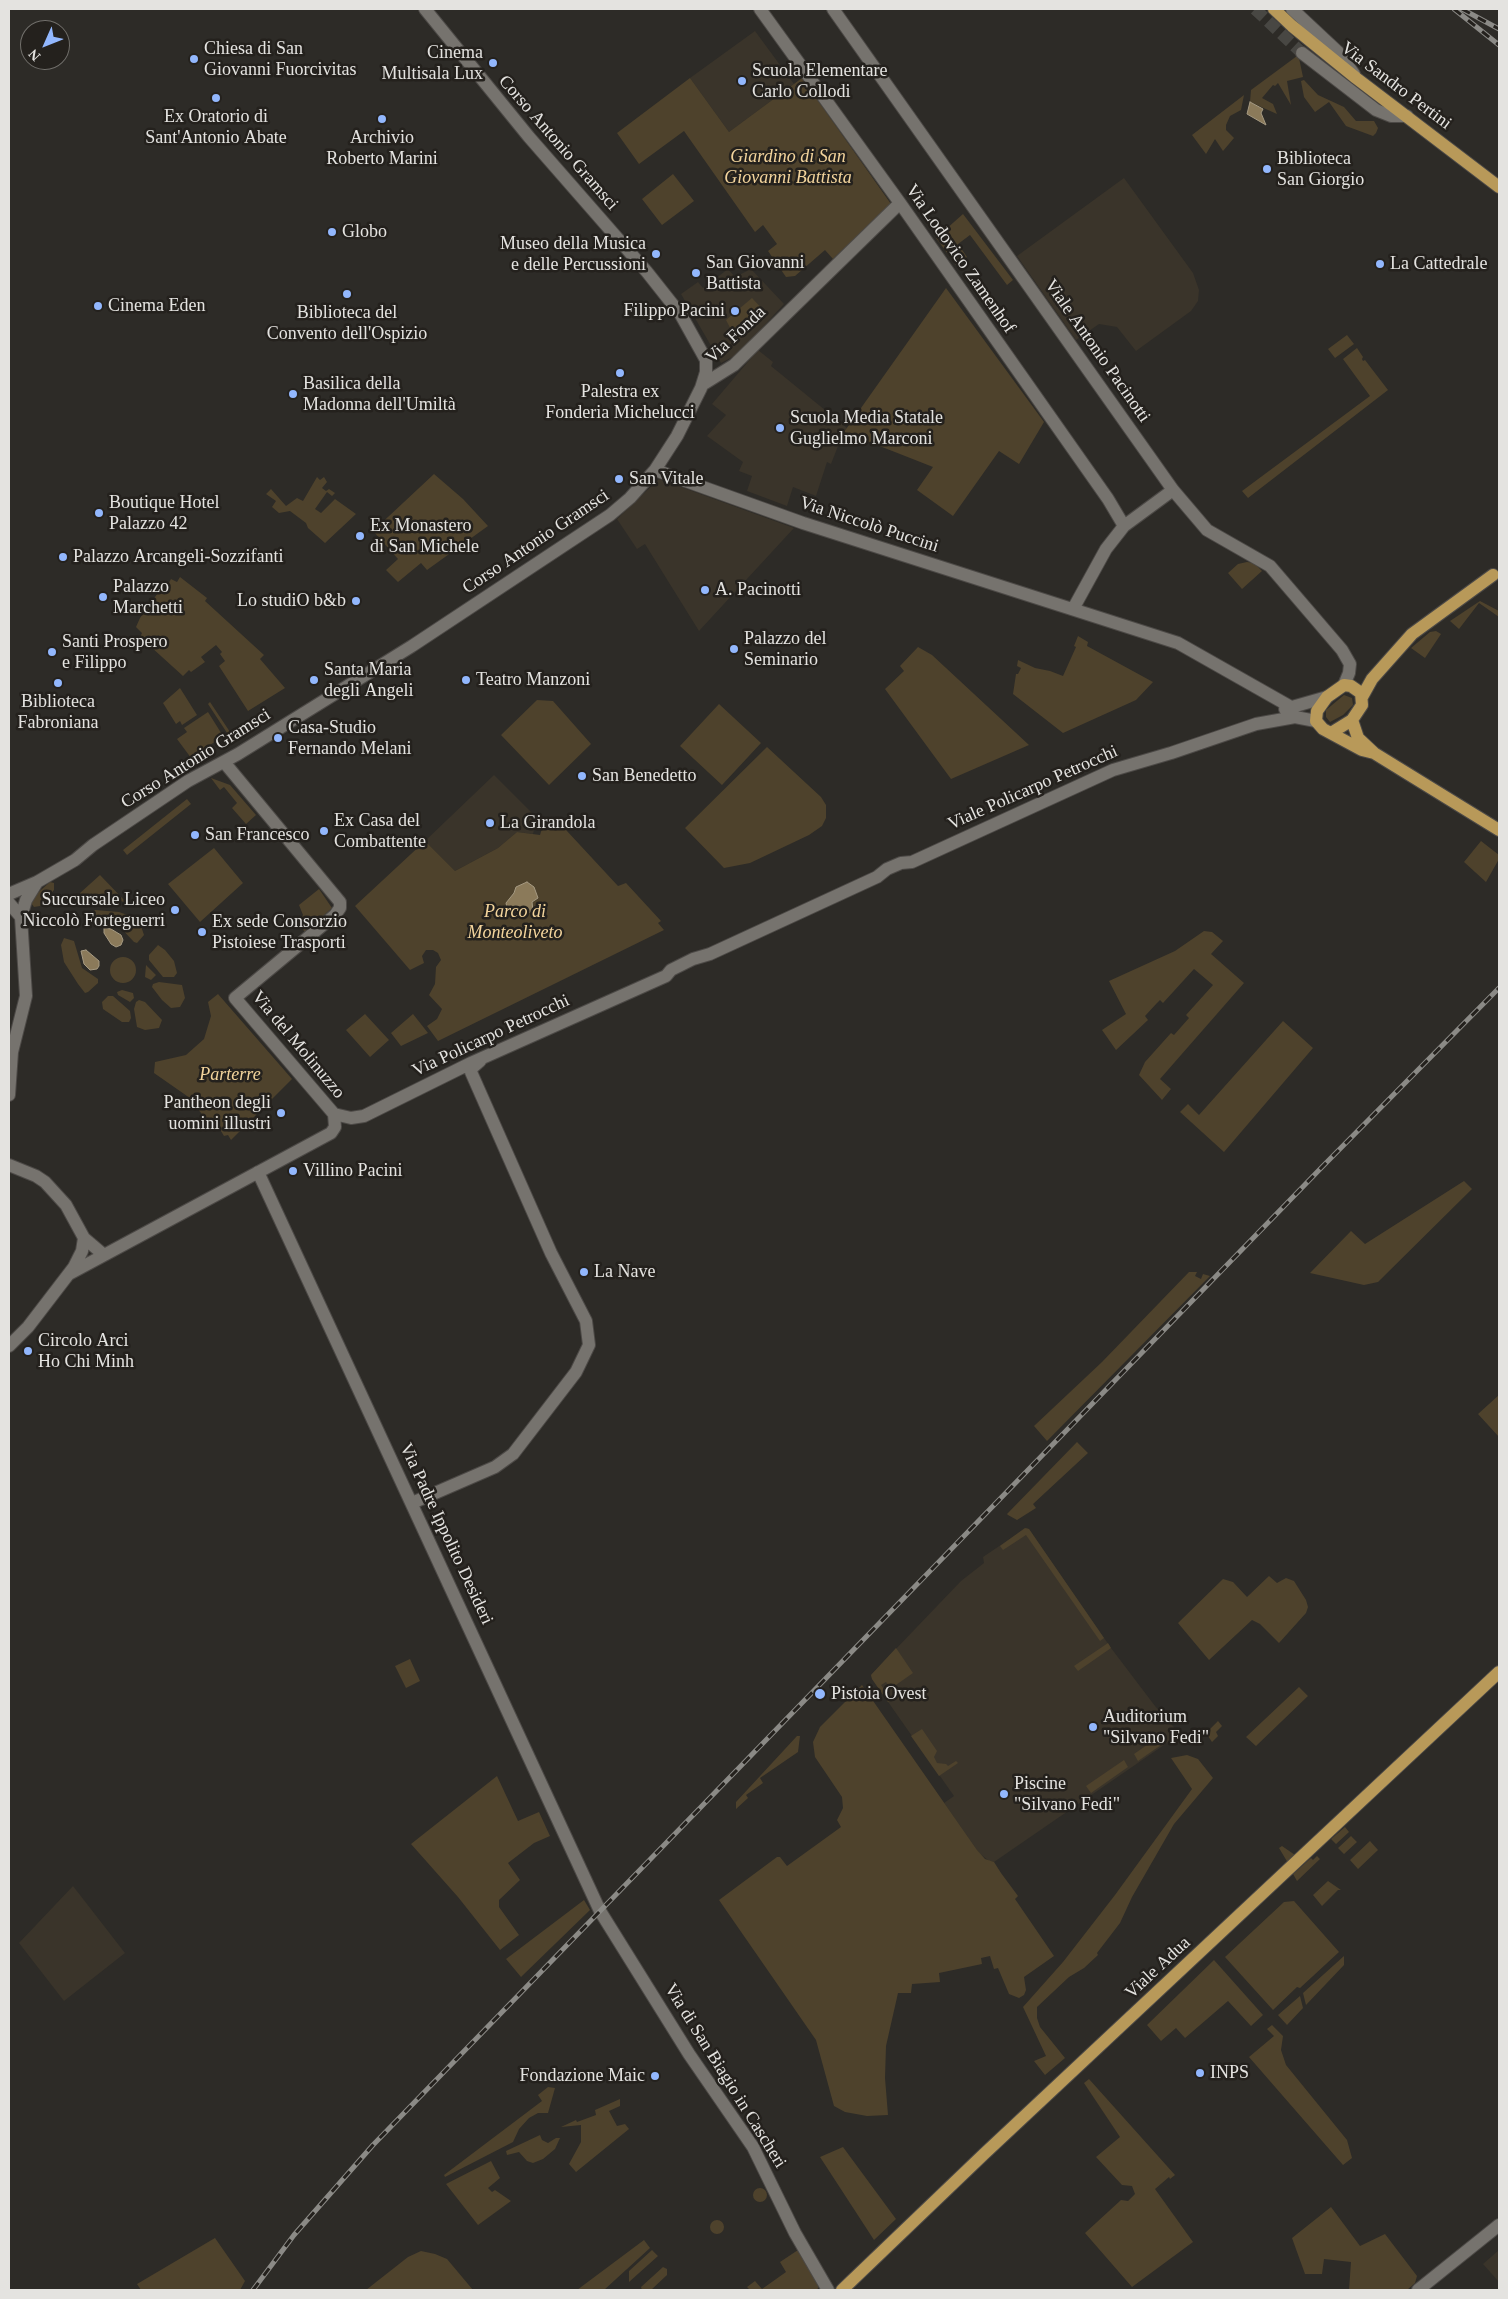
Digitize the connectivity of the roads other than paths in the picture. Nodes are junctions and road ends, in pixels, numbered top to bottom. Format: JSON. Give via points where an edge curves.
{"nodes":[{"id":1,"x":425,"y":9,"type":"edge"},
{"id":2,"x":833,"y":9,"type":"edge"},
{"id":3,"x":1274,"y":9,"type":"edge"},
{"id":4,"x":1292,"y":9,"type":"edge"},
{"id":5,"x":762,"y":12,"type":"edge"},
{"id":6,"x":1302,"y":53,"type":"tunnel mouth"},
{"id":7,"x":1356,"y":78,"type":"junction"},
{"id":8,"x":1407,"y":116,"type":"junction"},
{"id":9,"x":1499,"y":187,"type":"edge"},
{"id":10,"x":900,"y":203,"type":"junction"},
{"id":11,"x":702,"y":386,"type":"junction"},
{"id":12,"x":655,"y":470,"type":"junction"},
{"id":13,"x":1174,"y":490,"type":"junction"},
{"id":14,"x":1124,"y":526,"type":"junction"},
{"id":15,"x":1493,"y":575,"type":"dead end"},
{"id":16,"x":1073,"y":609,"type":"junction"},
{"id":17,"x":1353,"y":690,"type":"junction"},
{"id":18,"x":1326,"y":697,"type":"junction"},
{"id":19,"x":1292,"y":707,"type":"junction"},
{"id":20,"x":1352,"y":720,"type":"junction"},
{"id":21,"x":1316,"y":721,"type":"junction"},
{"id":22,"x":1256,"y":724,"type":"junction"},
{"id":23,"x":1332,"y":733,"type":"junction"},
{"id":24,"x":1374,"y":753,"type":"junction"},
{"id":25,"x":224,"y":762,"type":"junction"},
{"id":26,"x":1499,"y":830,"type":"edge"},
{"id":27,"x":912,"y":862,"type":"joint"},
{"id":28,"x":37,"y":882,"type":"junction"},
{"id":29,"x":9,"y":894,"type":"edge"},
{"id":30,"x":9,"y":903,"type":"edge"},
{"id":31,"x":22,"y":917,"type":"junction"},
{"id":32,"x":484,"y":1058,"type":"junction"},
{"id":33,"x":455,"y":1071,"type":"junction"},
{"id":34,"x":471,"y":1072,"type":"junction"},
{"id":35,"x":9,"y":1095,"type":"edge"},
{"id":36,"x":334,"y":1114,"type":"junction"},
{"id":37,"x":9,"y":1165,"type":"edge"},
{"id":38,"x":258,"y":1172,"type":"junction"},
{"id":39,"x":84,"y":1238,"type":"junction"},
{"id":40,"x":104,"y":1255,"type":"junction"},
{"id":41,"x":69,"y":1274,"type":"junction"},
{"id":42,"x":9,"y":1346,"type":"edge"},
{"id":43,"x":412,"y":1503,"type":"junction"},
{"id":44,"x":1499,"y":1672,"type":"edge"},
{"id":45,"x":600,"y":1911,"type":"joint"},
{"id":46,"x":1499,"y":2226,"type":"edge"},
{"id":47,"x":828,"y":2290,"type":"edge"},
{"id":48,"x":842,"y":2290,"type":"edge"},
{"id":49,"x":1418,"y":2290,"type":"edge"}],
"edges":[{"from":1,"to":11,"type":"street","name":"Corso Antonio Gramsci","via":[[529,137],[681,314],[706,360]]},
{"from":2,"to":13,"type":"street","name":"Viale Antonio Pacinotti"},
{"from":3,"to":7,"type":"main road","name":"Via Sandro Pertini"},
{"from":4,"to":7,"type":"street","via":[[1338,52]]},
{"from":5,"to":10,"type":"street","name":"Via Lodovico Zamenhof"},
{"from":6,"to":8,"type":"street","via":[[1376,110],[1391,116]]},
{"from":7,"to":8,"type":"main road","name":"Via Sandro Pertini"},
{"from":8,"to":9,"type":"main road","name":"Via Sandro Pertini"},
{"from":10,"to":11,"type":"street","name":"Via Fonda","via":[[734,365]]},
{"from":10,"to":14,"type":"street","name":"Via Lodovico Zamenhof"},
{"from":11,"to":12,"type":"street","name":"Corso Antonio Gramsci","via":[[677,436]]},
{"from":12,"to":16,"type":"street","name":"Via Niccolò Puccini","via":[[803,523]]},
{"from":12,"to":25,"type":"street","name":"Corso Antonio Gramsci","via":[[630,498],[610,514],[536,565]]},
{"from":13,"to":14,"type":"street"},
{"from":13,"to":17,"type":"street","name":"Viale Antonio Pacinotti","via":[[1207,530],[1260,559],[1281,579],[1346,655]]},
{"from":14,"to":16,"type":"street","via":[[1106,549]]},
{"from":15,"to":17,"type":"main road","via":[[1412,634],[1372,679]]},
{"from":16,"to":19,"type":"street","name":"Via Niccolò Puccini","via":[[1182,645]]},
{"from":17,"to":18,"type":"main road"},
{"from":17,"to":20,"type":"main road","via":[[1360,709]]},
{"from":18,"to":19,"type":"street","name":"Viale Policarpo Petrocchi"},
{"from":18,"to":21,"type":"main road","via":[[1317,711]]},
{"from":19,"to":22,"type":"street","name":"Viale Policarpo Petrocchi"},
{"from":20,"to":23,"type":"main road"},
{"from":20,"to":24,"type":"main road","via":[[1358,738]]},
{"from":21,"to":22,"type":"street","name":"Viale Policarpo Petrocchi","via":[[1295,717]]},
{"from":21,"to":23,"type":"main road"},
{"from":22,"to":27,"type":"street","name":"Viale Policarpo Petrocchi","via":[[1114,770]]},
{"from":23,"to":24,"type":"main road"},
{"from":24,"to":26,"type":"main road"},
{"from":25,"to":28,"type":"street","name":"Corso Antonio Gramsci","via":[[188,781],[75,860]]},
{"from":25,"to":36,"type":"street","name":"Via del Molinuzzo","via":[[337,897],[340,906],[332,918],[235,998]]},
{"from":27,"to":32,"type":"street","name":"Via Policarpo Petrocchi","via":[[902,862],[877,877],[673,969],[666,976]]},
{"from":28,"to":29,"type":"street","name":"Corso Antonio Gramsci"},
{"from":28,"to":31,"type":"street","via":[[26,900]]},
{"from":30,"to":31,"type":"street"},
{"from":31,"to":35,"type":"street","via":[[26,996],[12,1052]]},
{"from":32,"to":33,"type":"street","name":"Via Policarpo Petrocchi"},
{"from":32,"to":34,"type":"street"},
{"from":33,"to":34,"type":"street","via":[[466,1068]]},
{"from":33,"to":36,"type":"street","name":"Via Policarpo Petrocchi","via":[[360,1118]]},
{"from":34,"to":43,"type":"street","via":[[535,1218],[588,1325],[590,1339],[576,1372],[517,1450],[502,1463]]},
{"from":36,"to":38,"type":"street","via":[[335,1127],[331,1133]]},
{"from":37,"to":39,"type":"street","via":[[46,1182],[66,1205]]},
{"from":38,"to":40,"type":"street"},
{"from":38,"to":43,"type":"street","name":"Via Padre Ippolito Desideri"},
{"from":39,"to":40,"type":"street"},
{"from":39,"to":41,"type":"street","via":[[80,1256]]},
{"from":40,"to":41,"type":"street"},
{"from":41,"to":42,"type":"street"},
{"from":43,"to":45,"type":"street","name":"Via Padre Ippolito Desideri"},
{"from":44,"to":48,"type":"main road","name":"Viale Adua"},
{"from":45,"to":47,"type":"street","name":"Via di San Biagio in Cascheri","via":[[689,2054],[753,2148],[795,2233]]},
{"from":46,"to":49,"type":"street"}]}
